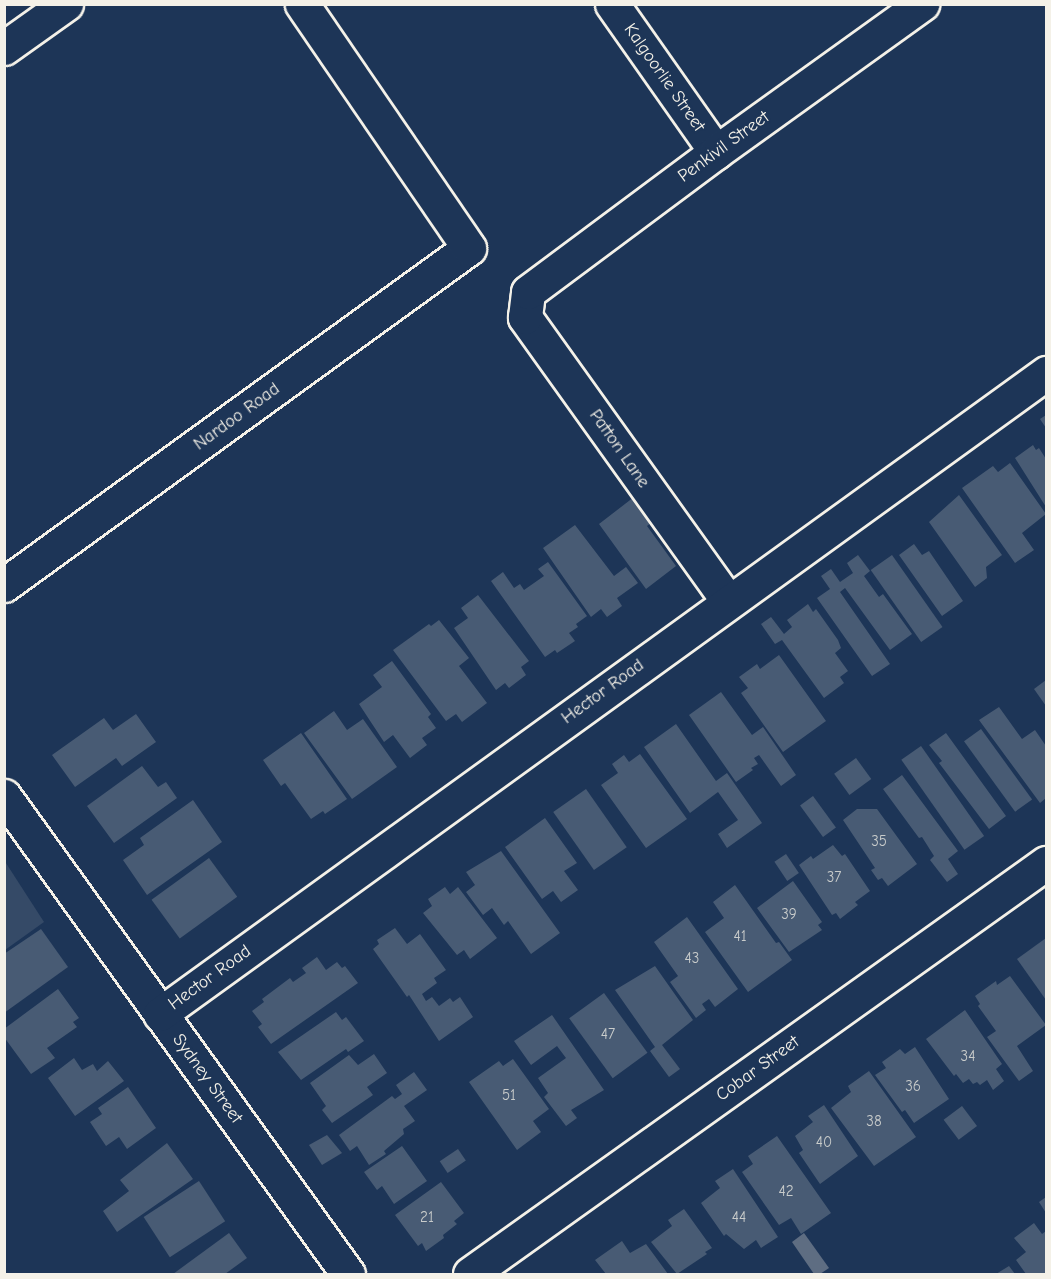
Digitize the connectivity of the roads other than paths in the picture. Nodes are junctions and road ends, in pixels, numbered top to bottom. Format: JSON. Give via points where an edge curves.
{"nodes":[{"id":1,"x":66,"y":4,"type":"edge"},
{"id":2,"x":302,"y":4,"type":"edge"},
{"id":3,"x":612,"y":4,"type":"edge"},
{"id":4,"x":922,"y":4,"type":"edge"},
{"id":5,"x":4,"y":48,"type":"edge"},
{"id":6,"x":716,"y":152,"type":"junction"},
{"id":7,"x":528,"y":292,"type":"joint"},
{"id":8,"x":1047,"y":373,"type":"edge"},
{"id":9,"x":4,"y":585,"type":"edge"},
{"id":10,"x":728,"y":601,"type":"junction"},
{"id":11,"x":4,"y":796,"type":"edge"},
{"id":12,"x":1047,"y":862,"type":"edge"},
{"id":13,"x":160,"y":1014,"type":"junction"},
{"id":14,"x":348,"y":1275,"type":"edge"},
{"id":15,"x":470,"y":1275,"type":"edge"}],
"edges":[{"from":1,"to":5,"type":"street"},
{"from":2,"to":9,"type":"street","name":"Nardoo Road","via":[[469,248]]},
{"from":3,"to":6,"type":"street","name":"Kalgoorlie Street"},
{"from":4,"to":6,"type":"street","name":"Penkivil Street"},
{"from":6,"to":7,"type":"street","name":"Penkivil Street"},
{"from":7,"to":10,"type":"street","name":"Patton Lane","via":[[525,317]]},
{"from":8,"to":10,"type":"street","name":"Hector Road"},
{"from":10,"to":13,"type":"street","name":"Hector Road"},
{"from":11,"to":13,"type":"street","name":"Sydney Street"},
{"from":12,"to":15,"type":"street","name":"Cobar Street"},
{"from":13,"to":14,"type":"street","name":"Sydney Street"}]}
